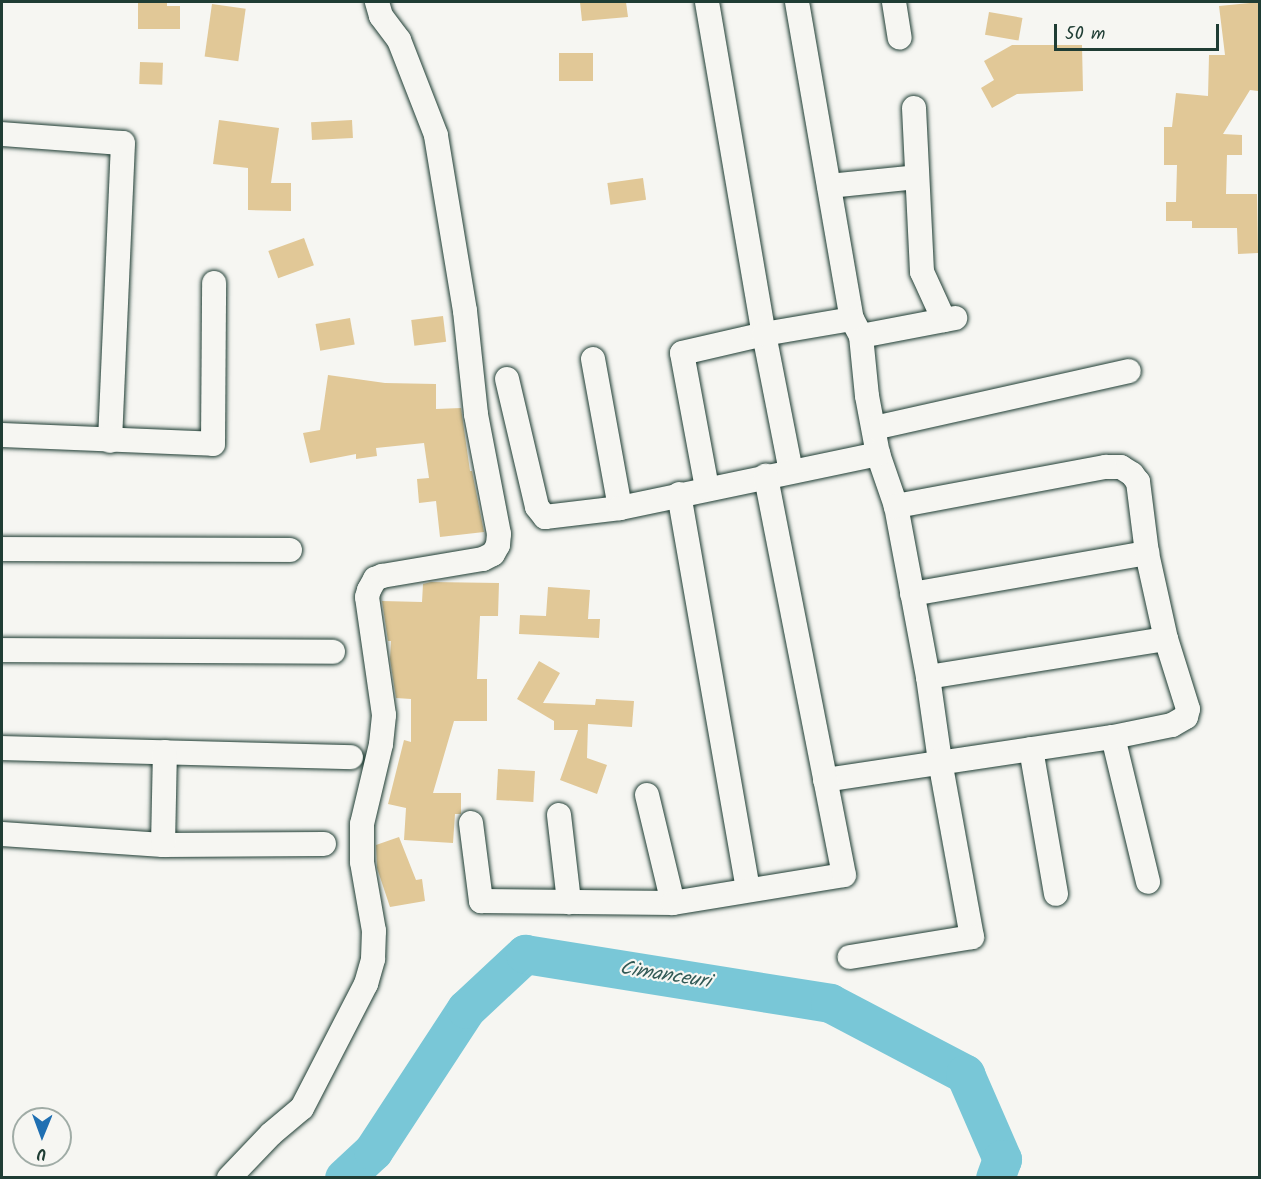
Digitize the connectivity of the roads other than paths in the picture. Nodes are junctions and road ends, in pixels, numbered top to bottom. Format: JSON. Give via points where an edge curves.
{"nodes":[{"id":1,"x":377,"y":2,"type":"edge"},
{"id":2,"x":707,"y":2,"type":"edge"},
{"id":3,"x":797,"y":2,"type":"edge"},
{"id":4,"x":894,"y":2,"type":"edge"},
{"id":5,"x":900,"y":38,"type":"dead end"},
{"id":6,"x":914,"y":108,"type":"dead end"},
{"id":7,"x":2,"y":134,"type":"edge"},
{"id":8,"x":917,"y":177,"type":"junction"},
{"id":9,"x":829,"y":186,"type":"junction"},
{"id":10,"x":214,"y":283,"type":"dead end"},
{"id":11,"x":856,"y":328,"type":"junction"},
{"id":12,"x":764,"y":334,"type":"junction"},
{"id":13,"x":593,"y":359,"type":"dead end"},
{"id":14,"x":1129,"y":370,"type":"dead end"},
{"id":15,"x":507,"y":379,"type":"dead end"},
{"id":16,"x":874,"y":428,"type":"junction"},
{"id":17,"x":2,"y":435,"type":"edge"},
{"id":18,"x":110,"y":441,"type":"junction"},
{"id":19,"x":878,"y":454,"type":"junction"},
{"id":20,"x":791,"y":471,"type":"junction"},
{"id":21,"x":766,"y":476,"type":"junction"},
{"id":22,"x":707,"y":488,"type":"junction"},
{"id":23,"x":679,"y":494,"type":"junction"},
{"id":24,"x":896,"y":506,"type":"junction"},
{"id":25,"x":620,"y":508,"type":"junction"},
{"id":26,"x":2,"y":549,"type":"edge"},
{"id":27,"x":290,"y":550,"type":"dead end"},
{"id":28,"x":1147,"y":553,"type":"junction"},
{"id":29,"x":912,"y":594,"type":"junction"},
{"id":30,"x":1166,"y":639,"type":"junction"},
{"id":31,"x":2,"y":650,"type":"edge"},
{"id":32,"x":333,"y":652,"type":"dead end"},
{"id":33,"x":928,"y":677,"type":"junction"},
{"id":34,"x":1113,"y":737,"type":"junction"},
{"id":35,"x":2,"y":748,"type":"edge"},
{"id":36,"x":1030,"y":749,"type":"junction"},
{"id":37,"x":165,"y":752,"type":"junction"},
{"id":38,"x":351,"y":757,"type":"dead end"},
{"id":39,"x":940,"y":761,"type":"junction"},
{"id":40,"x":825,"y":780,"type":"junction"},
{"id":41,"x":647,"y":795,"type":"dead end"},
{"id":42,"x":559,"y":815,"type":"dead end"},
{"id":43,"x":471,"y":823,"type":"dead end"},
{"id":44,"x":2,"y":834,"type":"edge"},
{"id":45,"x":324,"y":844,"type":"dead end"},
{"id":46,"x":163,"y":845,"type":"junction"},
{"id":47,"x":1148,"y":882,"type":"dead end"},
{"id":48,"x":748,"y":890,"type":"junction"},
{"id":49,"x":1056,"y":894,"type":"dead end"},
{"id":50,"x":569,"y":902,"type":"junction"},
{"id":51,"x":673,"y":903,"type":"junction"},
{"id":52,"x":850,"y":957,"type":"dead end"},
{"id":53,"x":229,"y":1178,"type":"edge"}],
"edges":[{"from":1,"to":53,"type":"street","via":[[381,16],[399,40],[436,135],[465,311],[476,414],[500,534],[493,554],[483,559],[382,576],[375,579],[369,590],[384,715],[362,824],[363,862],[374,931],[373,959],[366,984],[302,1108]]},
{"from":2,"to":12,"type":"street"},
{"from":3,"to":9,"type":"street"},
{"from":4,"to":5,"type":"street"},
{"from":6,"to":8,"type":"street"},
{"from":7,"to":18,"type":"street","via":[[123,143]]},
{"from":8,"to":9,"type":"street"},
{"from":8,"to":11,"type":"street","via":[[921,272],[950,319]]},
{"from":9,"to":11,"type":"street"},
{"from":10,"to":18,"type":"street","via":[[213,444]]},
{"from":11,"to":12,"type":"street"},
{"from":11,"to":16,"type":"street"},
{"from":12,"to":20,"type":"street"},
{"from":12,"to":22,"type":"street","via":[[682,353]]},
{"from":13,"to":25,"type":"street"},
{"from":14,"to":16,"type":"street"},
{"from":15,"to":25,"type":"street","via":[[541,514],[552,518]]},
{"from":16,"to":19,"type":"street"},
{"from":17,"to":18,"type":"street"},
{"from":19,"to":20,"type":"street"},
{"from":19,"to":24,"type":"street"},
{"from":20,"to":21,"type":"street"},
{"from":21,"to":22,"type":"street"},
{"from":21,"to":40,"type":"street"},
{"from":22,"to":23,"type":"street"},
{"from":23,"to":25,"type":"street"},
{"from":23,"to":48,"type":"street"},
{"from":24,"to":28,"type":"street","via":[[1121,467],[1138,482]]},
{"from":24,"to":29,"type":"street"},
{"from":26,"to":27,"type":"street"},
{"from":28,"to":29,"type":"street"},
{"from":28,"to":30,"type":"street"},
{"from":29,"to":33,"type":"street"},
{"from":30,"to":33,"type":"street"},
{"from":30,"to":34,"type":"street","via":[[1188,709],[1186,717],[1172,725]]},
{"from":31,"to":32,"type":"street"},
{"from":33,"to":39,"type":"street"},
{"from":34,"to":36,"type":"street"},
{"from":34,"to":47,"type":"street"},
{"from":35,"to":37,"type":"street"},
{"from":36,"to":39,"type":"street"},
{"from":36,"to":49,"type":"street"},
{"from":37,"to":38,"type":"street"},
{"from":37,"to":46,"type":"street"},
{"from":39,"to":40,"type":"street"},
{"from":39,"to":52,"type":"street","via":[[972,937]]},
{"from":40,"to":48,"type":"street","via":[[844,875]]},
{"from":41,"to":51,"type":"street"},
{"from":42,"to":50,"type":"street"},
{"from":43,"to":50,"type":"street","via":[[481,902]]},
{"from":44,"to":46,"type":"street"},
{"from":45,"to":46,"type":"street"},
{"from":48,"to":51,"type":"street"},
{"from":50,"to":51,"type":"street"}]}
